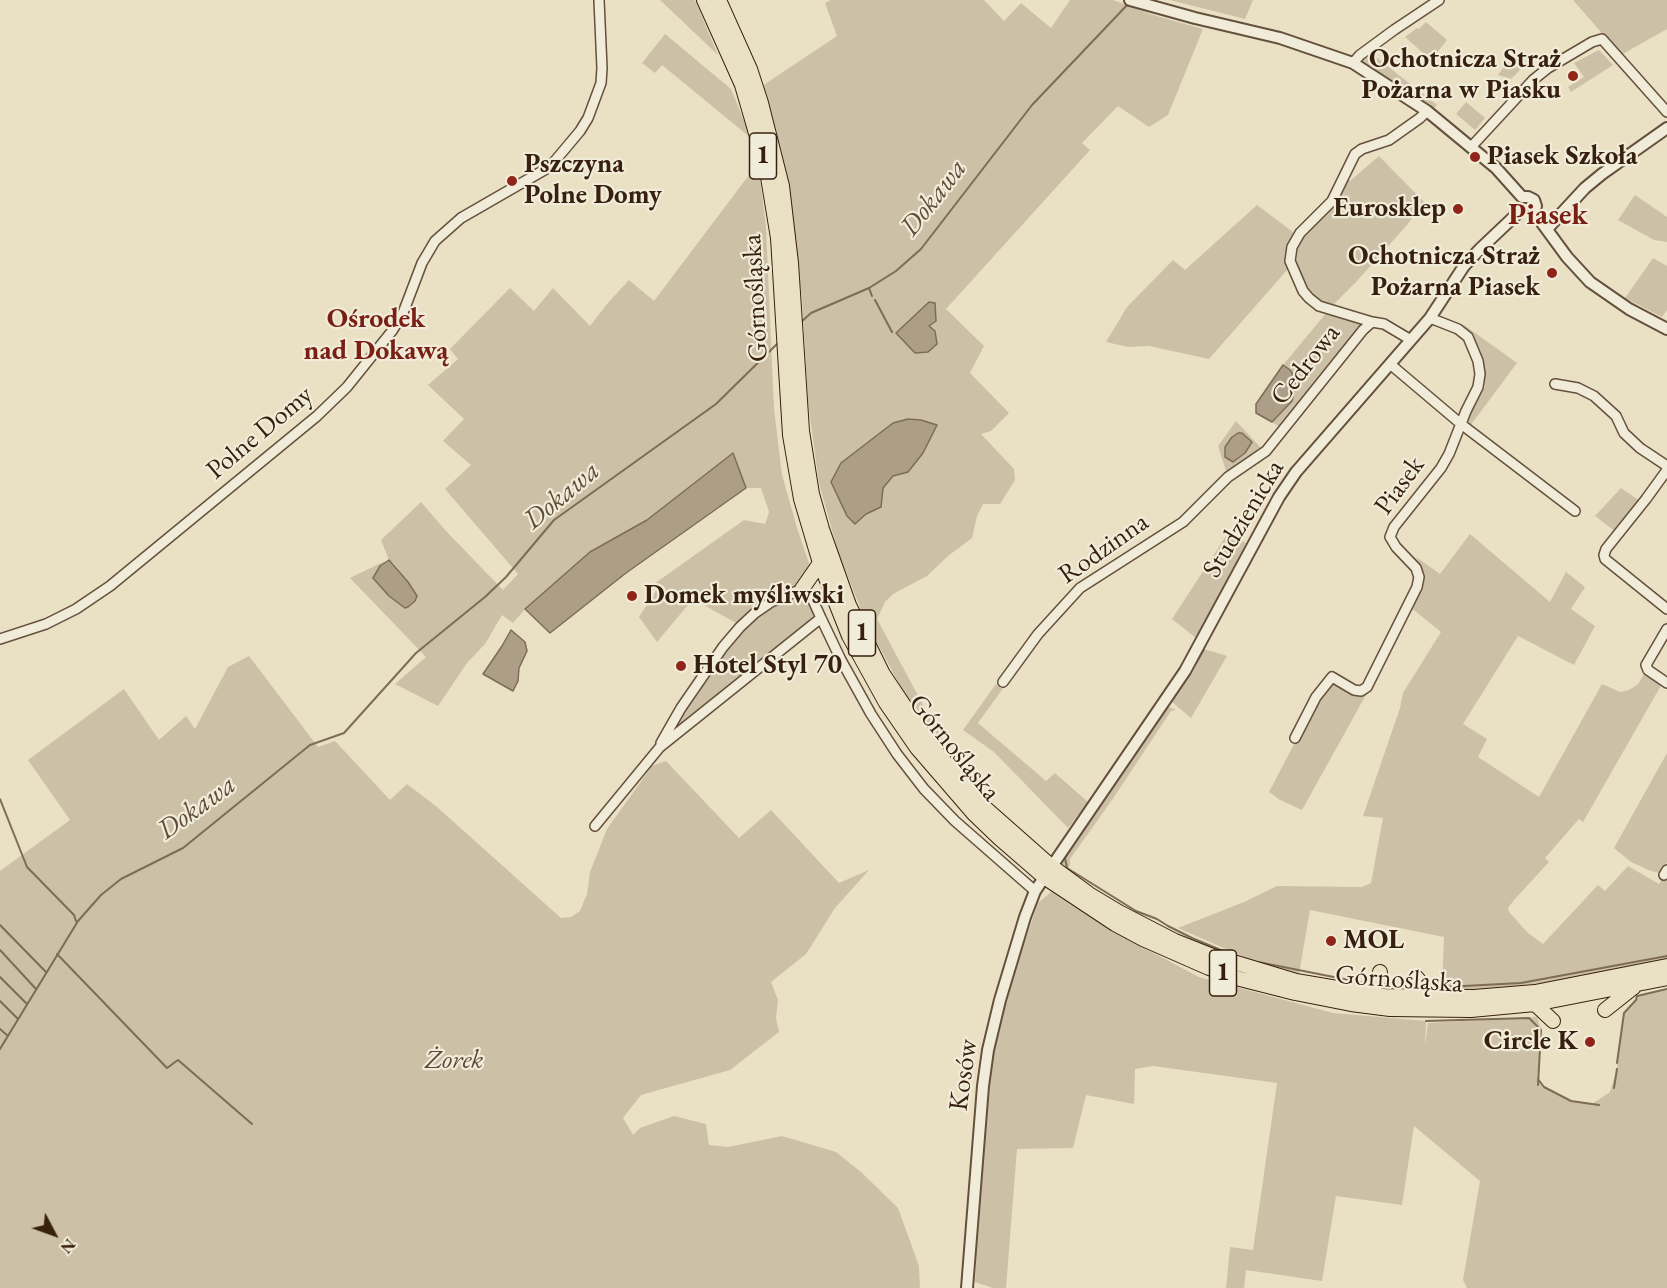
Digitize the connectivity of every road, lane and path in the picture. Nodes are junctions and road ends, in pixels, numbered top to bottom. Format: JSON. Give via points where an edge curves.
{"nodes":[{"id":1,"x":599,"y":0,"type":"edge"},
{"id":2,"x":704,"y":0,"type":"edge"},
{"id":3,"x":719,"y":0,"type":"edge"},
{"id":4,"x":1130,"y":0,"type":"edge"},
{"id":5,"x":1439,"y":0,"type":"edge"},
{"id":6,"x":1353,"y":63,"type":"junction"},
{"id":7,"x":1427,"y":111,"type":"junction"},
{"id":8,"x":1667,"y":112,"type":"edge"},
{"id":9,"x":1667,"y":128,"type":"edge"},
{"id":10,"x":1472,"y":147,"type":"junction"},
{"id":11,"x":1522,"y":197,"type":"junction"},
{"id":12,"x":1534,"y":212,"type":"junction"},
{"id":13,"x":1519,"y":213,"type":"junction"},
{"id":14,"x":1547,"y":229,"type":"junction"},
{"id":15,"x":788,"y":318,"type":"junction"},
{"id":16,"x":1430,"y":318,"type":"junction"},
{"id":17,"x":1372,"y":322,"type":"junction"},
{"id":18,"x":1667,"y":329,"type":"edge"},
{"id":19,"x":1411,"y":340,"type":"junction"},
{"id":20,"x":789,"y":343,"type":"junction"},
{"id":21,"x":1390,"y":364,"type":"junction"},
{"id":22,"x":1555,"y":384,"type":"dead end"},
{"id":23,"x":1461,"y":424,"type":"junction"},
{"id":24,"x":1244,"y":466,"type":"joint"},
{"id":25,"x":1667,"y":468,"type":"edge"},
{"id":26,"x":1575,"y":511,"type":"dead end"},
{"id":27,"x":820,"y":563,"type":"junction"},
{"id":28,"x":802,"y":589,"type":"junction"},
{"id":29,"x":1667,"y":609,"type":"edge"},
{"id":30,"x":821,"y":618,"type":"junction"},
{"id":31,"x":1667,"y":629,"type":"edge"},
{"id":32,"x":0,"y":639,"type":"edge"},
{"id":33,"x":1003,"y":682,"type":"dead end"},
{"id":34,"x":1667,"y":683,"type":"edge"},
{"id":35,"x":1295,"y":738,"type":"dead end"},
{"id":36,"x":660,"y":747,"type":"junction"},
{"id":37,"x":595,"y":826,"type":"dead end"},
{"id":38,"x":1048,"y":871,"type":"junction"},
{"id":39,"x":1035,"y":891,"type":"junction"},
{"id":40,"x":1667,"y":966,"type":"edge"},
{"id":41,"x":1380,"y":972,"type":"dead end"},
{"id":42,"x":1417,"y":978,"type":"dead end"},
{"id":43,"x":1667,"y":978,"type":"edge"},
{"id":44,"x":1635,"y":985,"type":"junction"},
{"id":45,"x":1368,"y":994,"type":"junction"},
{"id":46,"x":1432,"y":998,"type":"junction"},
{"id":47,"x":1535,"y":1004,"type":"junction"},
{"id":48,"x":1605,"y":1010,"type":"dead end"},
{"id":49,"x":1553,"y":1021,"type":"dead end"},
{"id":50,"x":970,"y":1287,"type":"edge"}],
"edges":[{"from":1,"to":32,"type":"street","name":"Polne Domy","via":[[601,83],[580,131],[554,162],[461,218],[435,241],[392,331],[347,387],[110,586],[57,619]]},
{"from":2,"to":15,"type":"main road","name":"Górnośląska","number":"1","via":[[742,85],[760,143],[775,214]]},
{"from":3,"to":15,"type":"main road","name":"Górnośląska","number":"1","via":[[750,69],[773,147],[787,216]]},
{"from":4,"to":6,"type":"street","via":[[1280,38]]},
{"from":5,"to":6,"type":"street","via":[[1360,54]]},
{"from":6,"to":7,"type":"street"},
{"from":7,"to":10,"type":"street"},
{"from":7,"to":17,"type":"street","via":[[1389,140],[1356,154],[1332,201],[1300,232],[1292,247],[1290,261],[1309,298],[1319,306]]},
{"from":8,"to":10,"type":"street","via":[[1602,39],[1533,80]]},
{"from":9,"to":14,"type":"street","via":[[1585,188]]},
{"from":10,"to":11,"type":"street"},
{"from":11,"to":12,"type":"street","via":[[1534,200]]},
{"from":11,"to":13,"type":"street","via":[[1517,204]]},
{"from":12,"to":13,"type":"street"},
{"from":12,"to":14,"type":"street"},
{"from":13,"to":16,"type":"street","name":"Studzienicka","via":[[1464,267]]},
{"from":14,"to":18,"type":"street","via":[[1590,282]]},
{"from":15,"to":20,"type":"main road","name":"Górnośląska","number":"1"},
{"from":16,"to":19,"type":"street","name":"Studzienicka"},
{"from":16,"to":23,"type":"street","name":"Piasek","via":[[1463,332],[1478,361],[1478,387]]},
{"from":17,"to":19,"type":"street","name":"Cedrowa","via":[[1384,324]]},
{"from":17,"to":24,"type":"street","name":"Cedrowa","via":[[1266,451]]},
{"from":19,"to":21,"type":"street","name":"Studzienicka"},
{"from":20,"to":27,"type":"main road","name":"Górnośląska","number":"1","via":[[788,415],[795,472]]},
{"from":20,"to":38,"type":"main road","name":"Górnośląska","number":"1","via":[[812,494],[860,628],[902,705],[947,766]]},
{"from":21,"to":23,"type":"street"},
{"from":21,"to":38,"type":"street","name":"Studzienicka","via":[[1278,497],[1185,670]]},
{"from":22,"to":25,"type":"street","via":[[1594,396],[1616,416],[1624,433]]},
{"from":23,"to":26,"type":"street"},
{"from":23,"to":35,"type":"street","name":"Piasek","via":[[1441,468],[1390,537],[1419,577],[1367,687],[1354,690],[1332,677],[1316,697]]},
{"from":24,"to":33,"type":"street","name":"Rodzinna","via":[[1183,522],[1080,588],[1038,634]]},
{"from":25,"to":29,"type":"street","via":[[1604,555],[1605,560]]},
{"from":27,"to":28,"type":"main road"},
{"from":27,"to":38,"type":"main road","name":"Górnośląska","number":"1","via":[[853,644],[900,724],[974,814]]},
{"from":28,"to":30,"type":"street","via":[[811,596]]},
{"from":28,"to":36,"type":"street","via":[[771,602],[740,627],[681,708]]},
{"from":30,"to":36,"type":"street"},
{"from":30,"to":39,"type":"street","via":[[871,714],[924,789]]},
{"from":31,"to":34,"type":"street","via":[[1646,665]]},
{"from":36,"to":37,"type":"street"},
{"from":38,"to":39,"type":"street","name":"Kosów"},
{"from":38,"to":45,"type":"main road","name":"Górnośląska","number":"1","via":[[1119,912],[1210,955],[1296,981]]},
{"from":38,"to":47,"type":"main road","name":"Górnośląska","number":"1","via":[[1083,904],[1143,939],[1209,968],[1268,987],[1390,1009],[1471,1010]]},
{"from":39,"to":50,"type":"street","name":"Kosów","via":[[1000,1000],[988,1053]]},
{"from":40,"to":46,"type":"main road","name":"Górnośląska","number":"1","via":[[1535,992]]},
{"from":41,"to":45,"type":"main road"},
{"from":42,"to":46,"type":"main road"},
{"from":43,"to":44,"type":"main road","name":"Górnośląska","number":"1"},
{"from":44,"to":47,"type":"main road","name":"Górnośląska","number":"1"},
{"from":44,"to":48,"type":"main road"},
{"from":45,"to":46,"type":"main road","name":"Górnośląska","number":"1"},
{"from":47,"to":49,"type":"main road"}]}
